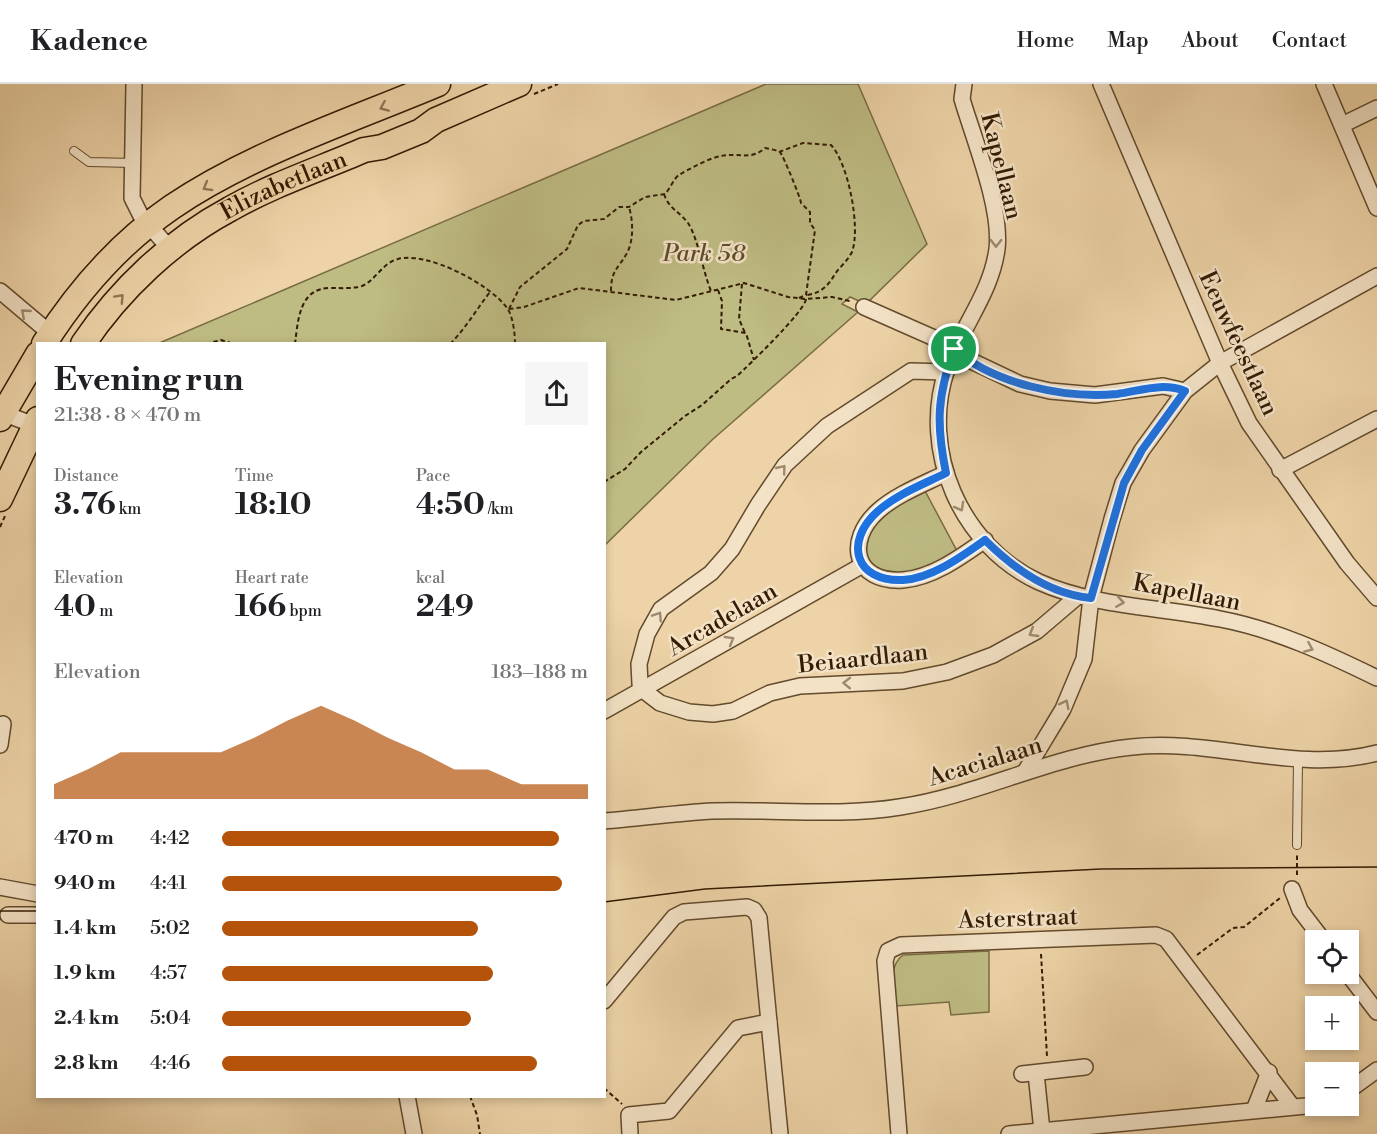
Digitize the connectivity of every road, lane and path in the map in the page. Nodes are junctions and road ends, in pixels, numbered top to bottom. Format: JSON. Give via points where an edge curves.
{"nodes":[{"id":1,"x":134,"y":84,"type":"edge"},
{"id":2,"x":438,"y":84,"type":"edge"},
{"id":3,"x":964,"y":84,"type":"edge"},
{"id":4,"x":1101,"y":84,"type":"edge"},
{"id":5,"x":1324,"y":84,"type":"edge"},
{"id":6,"x":507,"y":86,"type":"edge"},
{"id":7,"x":1377,"y":108,"type":"edge"},
{"id":8,"x":1341,"y":125,"type":"junction"},
{"id":9,"x":74,"y":151,"type":"dead end"},
{"id":10,"x":779,"y":152,"type":"junction"},
{"id":11,"x":134,"y":163,"type":"junction"},
{"id":12,"x":664,"y":194,"type":"junction"},
{"id":13,"x":629,"y":207,"type":"junction"},
{"id":14,"x":1377,"y":208,"type":"edge"},
{"id":15,"x":150,"y":226,"type":"junction"},
{"id":16,"x":170,"y":249,"type":"junction"},
{"id":17,"x":1377,"y":276,"type":"edge"},
{"id":18,"x":742,"y":284,"type":"junction"},
{"id":19,"x":718,"y":290,"type":"junction"},
{"id":20,"x":0,"y":291,"type":"edge"},
{"id":21,"x":711,"y":291,"type":"junction"},
{"id":22,"x":490,"y":292,"type":"junction"},
{"id":23,"x":611,"y":292,"type":"junction"},
{"id":24,"x":806,"y":295,"type":"junction"},
{"id":25,"x":799,"y":298,"type":"junction"},
{"id":26,"x":806,"y":299,"type":"junction"},
{"id":27,"x":864,"y":307,"type":"joint"},
{"id":28,"x":509,"y":309,"type":"junction"},
{"id":29,"x":745,"y":333,"type":"junction"},
{"id":30,"x":47,"y":339,"type":"edge"},
{"id":31,"x":85,"y":342,"type":"edge"},
{"id":32,"x":295,"y":342,"type":"edge"},
{"id":33,"x":452,"y":342,"type":"edge"},
{"id":34,"x":515,"y":342,"type":"edge"},
{"id":35,"x":954,"y":349,"type":"junction"},
{"id":36,"x":36,"y":357,"type":"edge"},
{"id":37,"x":754,"y":360,"type":"junction"},
{"id":38,"x":1220,"y":363,"type":"junction"},
{"id":39,"x":946,"y":372,"type":"junction"},
{"id":40,"x":1185,"y":391,"type":"junction"},
{"id":41,"x":1,"y":414,"type":"edge"},
{"id":42,"x":1377,"y":419,"type":"edge"},
{"id":43,"x":36,"y":422,"type":"edge"},
{"id":44,"x":1280,"y":470,"type":"junction"},
{"id":45,"x":946,"y":473,"type":"junction"},
{"id":46,"x":606,"y":481,"type":"edge"},
{"id":47,"x":0,"y":499,"type":"edge"},
{"id":48,"x":985,"y":540,"type":"junction"},
{"id":49,"x":861,"y":566,"type":"junction"},
{"id":50,"x":1085,"y":597,"type":"junction"},
{"id":51,"x":1377,"y":598,"type":"edge"},
{"id":52,"x":1375,"y":672,"type":"edge"},
{"id":53,"x":643,"y":690,"type":"junction"},
{"id":54,"x":606,"y":710,"type":"edge"},
{"id":55,"x":3,"y":724,"type":"dead end"},
{"id":56,"x":0,"y":745,"type":"edge"},
{"id":57,"x":1377,"y":753,"type":"edge"},
{"id":58,"x":1298,"y":759,"type":"junction"},
{"id":59,"x":1024,"y":772,"type":"junction"},
{"id":60,"x":606,"y":820,"type":"edge"},
{"id":61,"x":1297,"y":845,"type":"joint"},
{"id":62,"x":0,"y":887,"type":"edge"},
{"id":63,"x":1292,"y":889,"type":"junction"},
{"id":64,"x":36,"y":894,"type":"edge"},
{"id":65,"x":8,"y":915,"type":"dead end"},
{"id":66,"x":36,"y":915,"type":"edge"},
{"id":67,"x":1315,"y":930,"type":"edge"},
{"id":68,"x":1040,"y":940,"type":"junction"},
{"id":69,"x":1185,"y":964,"type":"junction"},
{"id":70,"x":1356,"y":984,"type":"edge"},
{"id":71,"x":606,"y":999,"type":"edge"},
{"id":72,"x":1377,"y":1012,"type":"edge"},
{"id":73,"x":769,"y":1022,"type":"junction"},
{"id":74,"x":1085,"y":1067,"type":"dead end"},
{"id":75,"x":1377,"y":1070,"type":"edge"},
{"id":76,"x":1269,"y":1072,"type":"junction"},
{"id":77,"x":1035,"y":1073,"type":"junction"},
{"id":78,"x":1359,"y":1084,"type":"edge"},
{"id":79,"x":606,"y":1090,"type":"edge"},
{"id":80,"x":406,"y":1098,"type":"edge"},
{"id":81,"x":471,"y":1098,"type":"edge"},
{"id":82,"x":1305,"y":1105,"type":"edge"},
{"id":83,"x":1292,"y":1106,"type":"junction"},
{"id":84,"x":1254,"y":1110,"type":"junction"},
{"id":85,"x":629,"y":1114,"type":"junction"},
{"id":86,"x":1042,"y":1131,"type":"junction"},
{"id":87,"x":414,"y":1134,"type":"edge"},
{"id":88,"x":480,"y":1134,"type":"edge"},
{"id":89,"x":630,"y":1134,"type":"edge"},
{"id":90,"x":780,"y":1134,"type":"edge"},
{"id":91,"x":899,"y":1134,"type":"edge"},
{"id":92,"x":1009,"y":1134,"type":"edge"}],
"edges":[{"from":1,"to":11,"type":"street"},
{"from":2,"to":15,"type":"main road","name":"Elizabetlaan","one_way":true,"via":[[236,171],[172,208]]},
{"from":3,"to":35,"type":"street","name":"Kapellaan","one_way":true,"via":[[962,99],[995,212],[997,246],[990,282]]},
{"from":4,"to":38,"type":"street","name":"Eeuwfeestlaan"},
{"from":5,"to":8,"type":"street"},
{"from":6,"to":16,"type":"main road","name":"Elizabetlaan","via":[[421,131],[364,150],[230,208]]},
{"from":7,"to":8,"type":"street"},
{"from":8,"to":14,"type":"street"},
{"from":9,"to":11,"type":"lane","via":[[88,162]]},
{"from":10,"to":12,"type":"path","via":[[765,148],[750,157],[727,155],[706,160],[677,176]]},
{"from":10,"to":24,"type":"path","via":[[801,194],[801,203],[810,212],[815,230]]},
{"from":10,"to":24,"type":"path","via":[[803,143],[831,145],[837,152],[854,214],[851,253],[831,282],[818,294]]},
{"from":11,"to":15,"type":"street","via":[[132,198]]},
{"from":12,"to":13,"type":"path","via":[[645,197]]},
{"from":12,"to":21,"type":"path","via":[[668,206],[687,222],[694,236]]},
{"from":13,"to":23,"type":"path","via":[[631,242],[611,277]]},
{"from":13,"to":28,"type":"path","via":[[619,207],[604,219],[578,225],[567,249],[520,287]]},
{"from":15,"to":16,"type":"street"},
{"from":15,"to":30,"type":"main road","name":"Elizabetlaan","via":[[83,290]]},
{"from":31,"to":16,"type":"main road","name":"Elizabetlaan","one_way":true,"via":[[118,300]]},
{"from":17,"to":38,"type":"street"},
{"from":18,"to":19,"type":"path"},
{"from":18,"to":25,"type":"path"},
{"from":18,"to":29,"type":"path","via":[[739,319]]},
{"from":19,"to":21,"type":"path"},
{"from":19,"to":29,"type":"path","via":[[722,300],[721,329]]},
{"from":30,"to":20,"type":"street","one_way":true},
{"from":21,"to":23,"type":"path","via":[[676,300]]},
{"from":22,"to":28,"type":"path"},
{"from":22,"to":32,"type":"path","via":[[474,279],[424,260],[397,259],[364,285],[327,288],[308,296],[299,312]]},
{"from":22,"to":33,"type":"path"},
{"from":23,"to":28,"type":"path","via":[[579,288]]},
{"from":24,"to":25,"type":"path"},
{"from":25,"to":26,"type":"path"},
{"from":26,"to":27,"type":"path","via":[[832,297]]},
{"from":26,"to":37,"type":"path","via":[[806,306]]},
{"from":27,"to":35,"type":"street"},
{"from":28,"to":34,"type":"path"},
{"from":29,"to":37,"type":"path"},
{"from":35,"to":39,"type":"street","name":"Kapellaan"},
{"from":35,"to":40,"type":"street","via":[[1004,377],[1050,391],[1115,394],[1163,386]]},
{"from":36,"to":41,"type":"main road"},
{"from":37,"to":46,"type":"path"},
{"from":38,"to":40,"type":"street"},
{"from":38,"to":44,"type":"street","name":"Eeuwfeestlaan","via":[[1250,423]]},
{"from":39,"to":45,"type":"street","name":"Kapellaan","via":[[938,433]]},
{"from":53,"to":39,"type":"street","one_way":true,"via":[[639,664],[647,634],[661,609],[711,573],[732,549],[785,465],[827,426],[911,371]]},
{"from":40,"to":50,"type":"street","via":[[1142,450],[1124,483]]},
{"from":41,"to":43,"type":"street"},
{"from":42,"to":44,"type":"street"},
{"from":43,"to":47,"type":"main road"},
{"from":44,"to":51,"type":"street","name":"Eeuwfeestlaan"},
{"from":45,"to":48,"type":"street","name":"Kapellaan","one_way":true,"via":[[967,520]]},
{"from":45,"to":49,"type":"street","via":[[877,512],[860,539]]},
{"from":48,"to":49,"type":"street","via":[[926,574],[903,580],[872,575]]},
{"from":48,"to":50,"type":"street","name":"Kapellaan","via":[[1006,561],[1038,581]]},
{"from":53,"to":49,"type":"street","name":"Arcadelaan","one_way":true},
{"from":50,"to":52,"type":"street","name":"Kapellaan","one_way":true,"via":[[1223,619]]},
{"from":50,"to":53,"type":"street","name":"Beiaardlaan","one_way":true,"via":[[1037,631],[993,655],[947,672],[903,681],[800,686],[770,693],[734,711],[713,714],[660,703]]},
{"from":59,"to":50,"type":"street","one_way":true,"via":[[1076,682],[1084,659]]},
{"from":53,"to":54,"type":"street","name":"Arcadelaan"},
{"from":55,"to":56,"type":"street"},
{"from":57,"to":58,"type":"street","name":"Acacialaan"},
{"from":58,"to":59,"type":"street","name":"Acacialaan","via":[[1169,745],[1145,746],[1101,751]]},
{"from":58,"to":61,"type":"lane"},
{"from":59,"to":60,"type":"street","name":"Acacialaan","via":[[949,797],[897,808],[808,813],[714,811]]},
{"from":61,"to":63,"type":"path","via":[[1297,876]]},
{"from":62,"to":64,"type":"street"},
{"from":63,"to":67,"type":"street","via":[[1300,910]]},
{"from":63,"to":69,"type":"path","via":[[1244,927],[1233,928]]},
{"from":65,"to":66,"type":"street"},
{"from":68,"to":69,"type":"street","name":"Asterstraat","via":[[1156,935],[1166,939]]},
{"from":68,"to":77,"type":"path"},
{"from":68,"to":91,"type":"street","name":"Asterstraat","via":[[901,945],[888,951],[885,961]]},
{"from":69,"to":76,"type":"street","name":"Asterstraat"},
{"from":70,"to":72,"type":"street"},
{"from":71,"to":73,"type":"street","via":[[674,917],[684,912],[747,907],[759,918]]},
{"from":73,"to":85,"type":"street","via":[[738,1028],[669,1111]]},
{"from":73,"to":90,"type":"street"},
{"from":74,"to":77,"type":"street"},
{"from":75,"to":78,"type":"street"},
{"from":76,"to":83,"type":"street","name":"Asterstraat"},
{"from":76,"to":84,"type":"street"},
{"from":77,"to":86,"type":"street"},
{"from":79,"to":85,"type":"path"},
{"from":80,"to":87,"type":"street"},
{"from":81,"to":88,"type":"path"},
{"from":82,"to":83,"type":"street"},
{"from":83,"to":84,"type":"street"},
{"from":84,"to":86,"type":"street"},
{"from":85,"to":89,"type":"street"},
{"from":86,"to":92,"type":"street"}]}
